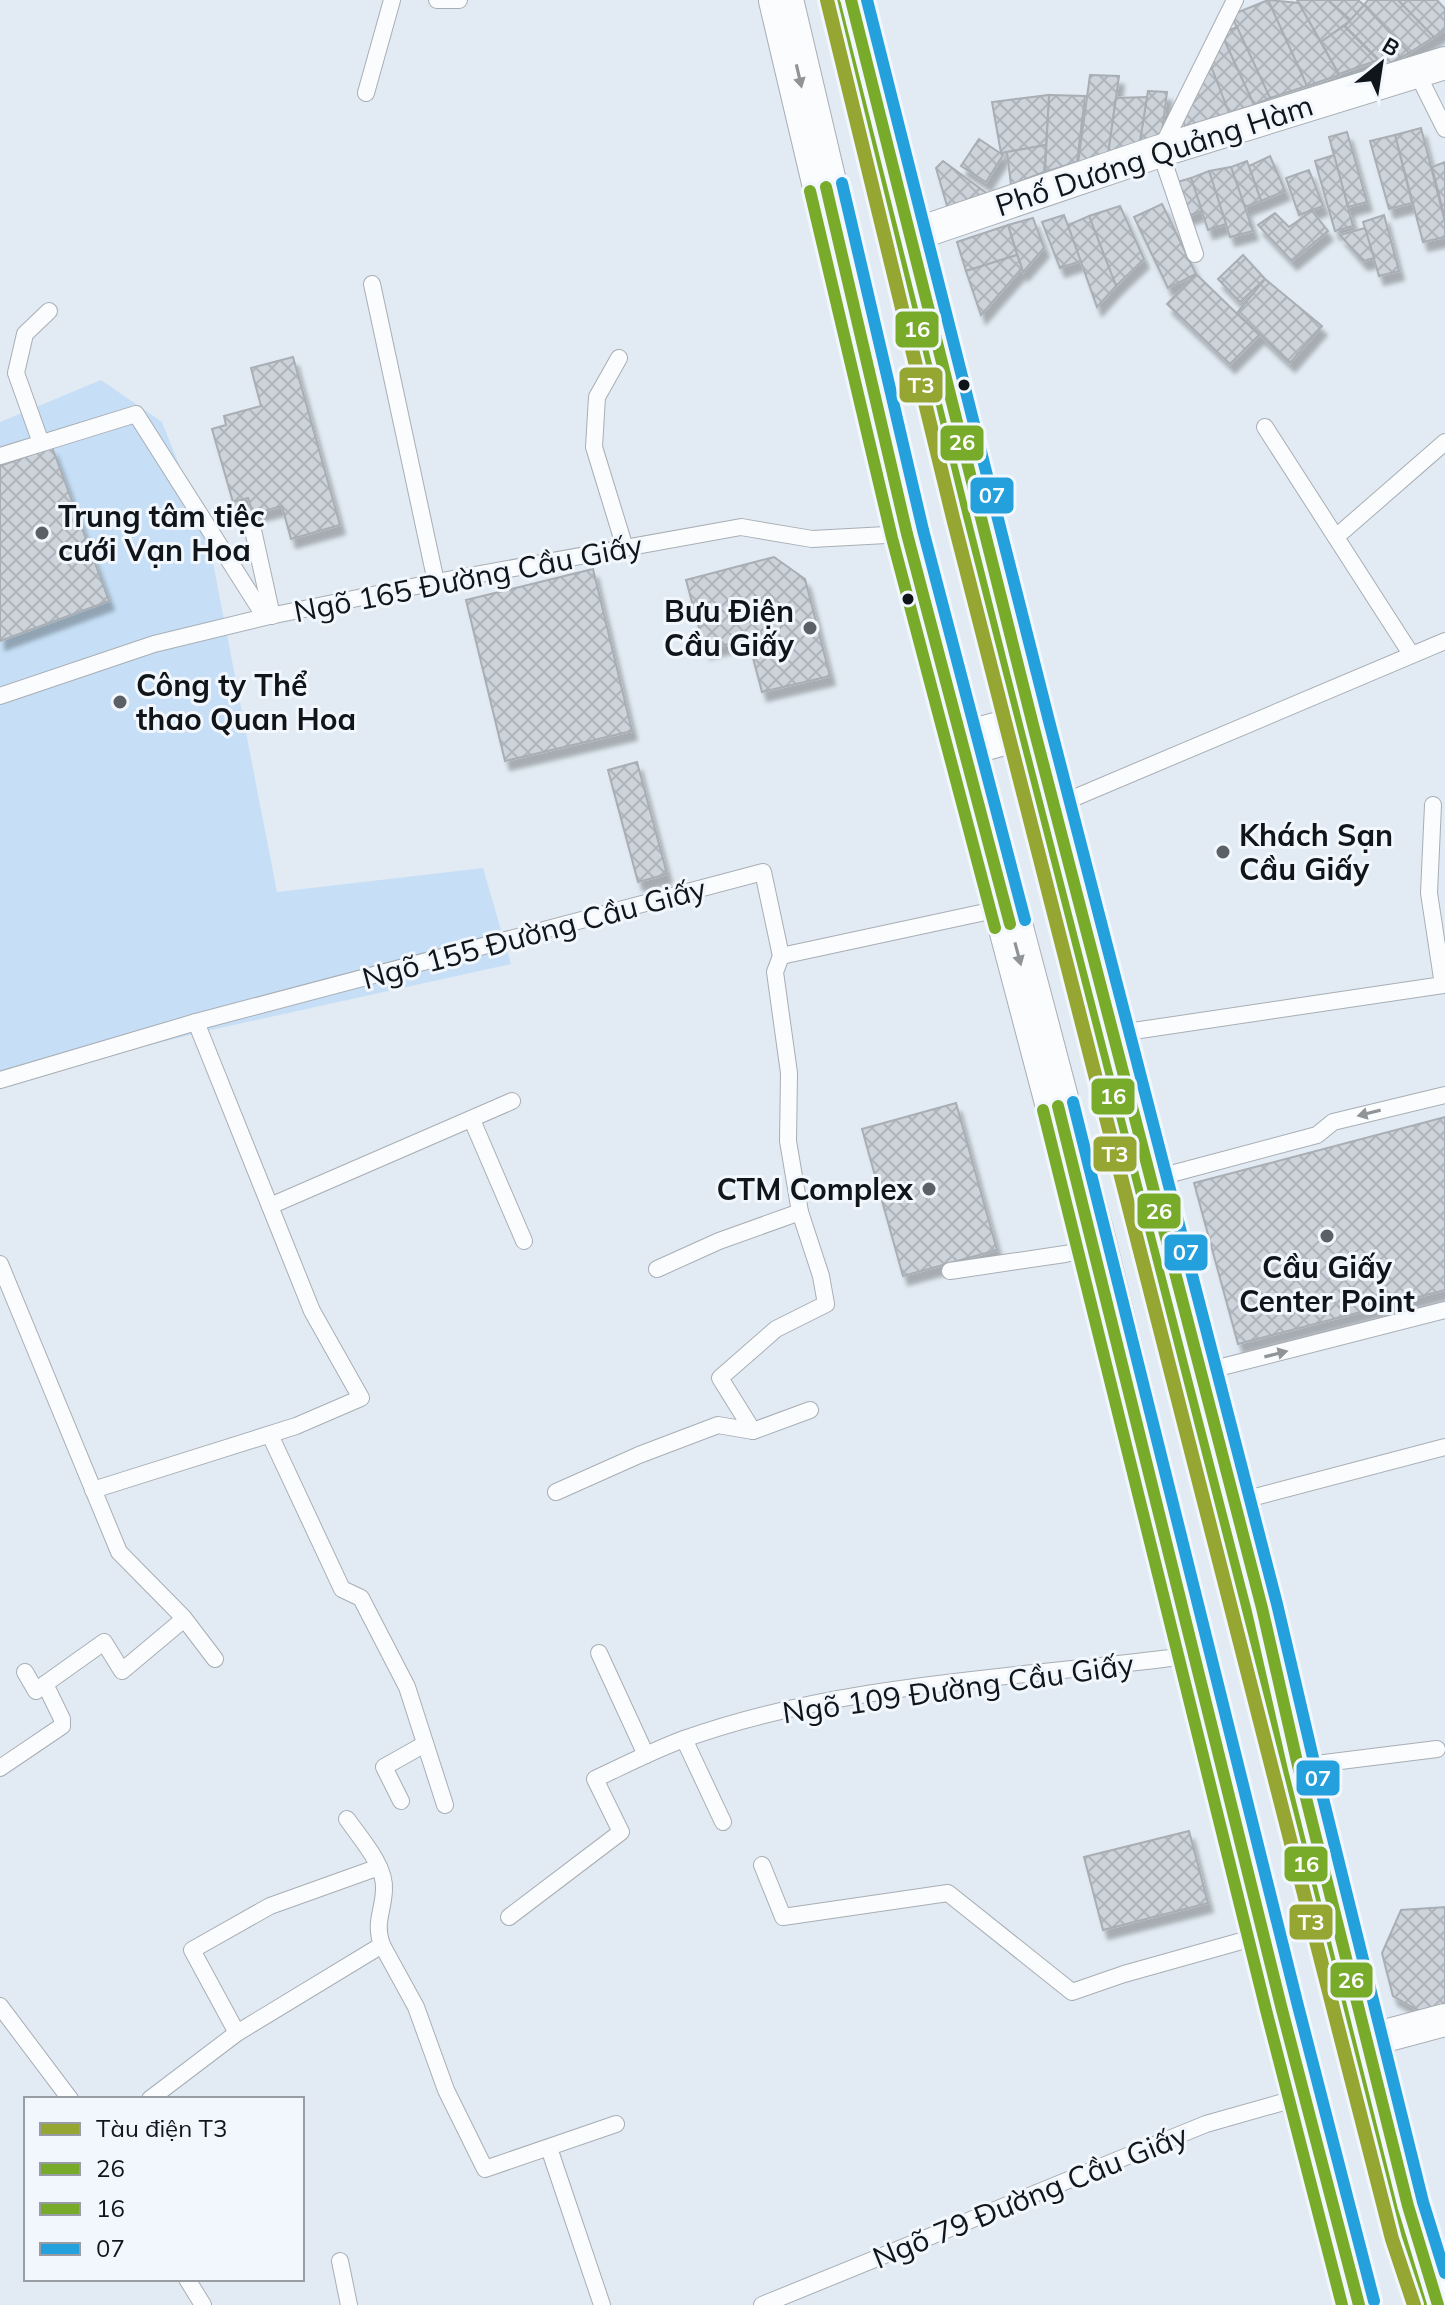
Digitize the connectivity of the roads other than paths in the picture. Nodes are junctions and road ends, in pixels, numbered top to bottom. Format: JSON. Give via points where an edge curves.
{"nodes":[{"id":1,"x":392,"y":0,"type":"edge"},
{"id":2,"x":437,"y":0,"type":"edge"},
{"id":3,"x":459,"y":0,"type":"edge"},
{"id":4,"x":781,"y":0,"type":"edge"},
{"id":5,"x":851,"y":0,"type":"edge"},
{"id":6,"x":1235,"y":0,"type":"edge"},
{"id":7,"x":1431,"y":67,"type":"edge"},
{"id":8,"x":366,"y":93,"type":"dead end"},
{"id":9,"x":1445,"y":129,"type":"edge"},
{"id":10,"x":1160,"y":151,"type":"junction"},
{"id":11,"x":910,"y":236,"type":"junction"},
{"id":12,"x":1195,"y":254,"type":"dead end"},
{"id":13,"x":372,"y":284,"type":"dead end"},
{"id":14,"x":49,"y":311,"type":"dead end"},
{"id":15,"x":619,"y":358,"type":"dead end"},
{"id":16,"x":1265,"y":427,"type":"dead end"},
{"id":17,"x":1445,"y":442,"type":"edge"},
{"id":18,"x":41,"y":443,"type":"junction"},
{"id":19,"x":0,"y":456,"type":"edge"},
{"id":20,"x":253,"y":530,"type":"dead end"},
{"id":21,"x":907,"y":534,"type":"junction"},
{"id":22,"x":1336,"y":537,"type":"junction"},
{"id":23,"x":625,"y":548,"type":"junction"},
{"id":24,"x":436,"y":582,"type":"junction"},
{"id":25,"x":268,"y":617,"type":"junction"},
{"id":26,"x":1445,"y":641,"type":"edge"},
{"id":27,"x":1411,"y":654,"type":"junction"},
{"id":28,"x":0,"y":696,"type":"edge"},
{"id":29,"x":1033,"y":725,"type":"junction"},
{"id":30,"x":963,"y":744,"type":"junction"},
{"id":31,"x":1433,"y":805,"type":"dead end"},
{"id":32,"x":1053,"y":806,"type":"junction"},
{"id":33,"x":1006,"y":908,"type":"junction"},
{"id":34,"x":781,"y":956,"type":"junction"},
{"id":35,"x":196,"y":1022,"type":"junction"},
{"id":36,"x":1112,"y":1034,"type":"junction"},
{"id":37,"x":0,"y":1080,"type":"edge"},
{"id":38,"x":1445,"y":1095,"type":"edge"},
{"id":39,"x":512,"y":1101,"type":"dead end"},
{"id":40,"x":472,"y":1120,"type":"junction"},
{"id":41,"x":1151,"y":1180,"type":"junction"},
{"id":42,"x":270,"y":1206,"type":"junction"},
{"id":43,"x":800,"y":1212,"type":"junction"},
{"id":44,"x":524,"y":1241,"type":"dead end"},
{"id":45,"x":1094,"y":1247,"type":"junction"},
{"id":46,"x":0,"y":1264,"type":"edge"},
{"id":47,"x":657,"y":1269,"type":"dead end"},
{"id":48,"x":950,"y":1271,"type":"dead end"},
{"id":49,"x":1445,"y":1310,"type":"edge"},
{"id":50,"x":1200,"y":1373,"type":"junction"},
{"id":51,"x":810,"y":1410,"type":"dead end"},
{"id":52,"x":753,"y":1431,"type":"junction"},
{"id":53,"x":270,"y":1435,"type":"junction"},
{"id":54,"x":1445,"y":1447,"type":"edge"},
{"id":55,"x":93,"y":1490,"type":"junction"},
{"id":56,"x":556,"y":1492,"type":"dead end"},
{"id":57,"x":1234,"y":1502,"type":"junction"},
{"id":58,"x":184,"y":1619,"type":"junction"},
{"id":59,"x":599,"y":1653,"type":"dead end"},
{"id":60,"x":1196,"y":1654,"type":"junction"},
{"id":61,"x":215,"y":1659,"type":"dead end"},
{"id":62,"x":25,"y":1672,"type":"dead end"},
{"id":63,"x":45,"y":1684,"type":"junction"},
{"id":64,"x":684,"y":1739,"type":"junction"},
{"id":65,"x":425,"y":1744,"type":"junction"},
{"id":66,"x":1437,"y":1749,"type":"dead end"},
{"id":67,"x":646,"y":1755,"type":"junction"},
{"id":68,"x":1298,"y":1766,"type":"junction"},
{"id":69,"x":0,"y":1768,"type":"edge"},
{"id":70,"x":401,"y":1801,"type":"dead end"},
{"id":71,"x":445,"y":1805,"type":"dead end"},
{"id":72,"x":347,"y":1819,"type":"dead end"},
{"id":73,"x":723,"y":1822,"type":"dead end"},
{"id":74,"x":762,"y":1865,"type":"dead end"},
{"id":75,"x":379,"y":1867,"type":"junction"},
{"id":76,"x":509,"y":1917,"type":"dead end"},
{"id":77,"x":1265,"y":1935,"type":"junction"},
{"id":78,"x":382,"y":1945,"type":"junction"},
{"id":79,"x":0,"y":2006,"type":"edge"},
{"id":80,"x":1445,"y":2020,"type":"edge"},
{"id":81,"x":237,"y":2033,"type":"junction"},
{"id":82,"x":1366,"y":2041,"type":"junction"},
{"id":83,"x":68,"y":2097,"type":"edge"},
{"id":84,"x":153,"y":2097,"type":"edge"},
{"id":85,"x":1303,"y":2097,"type":"junction"},
{"id":86,"x":616,"y":2124,"type":"dead end"},
{"id":87,"x":549,"y":2148,"type":"junction"},
{"id":88,"x":340,"y":2261,"type":"dead end"},
{"id":89,"x":188,"y":2281,"type":"edge"},
{"id":90,"x":203,"y":2305,"type":"edge"},
{"id":91,"x":349,"y":2305,"type":"edge"},
{"id":92,"x":602,"y":2305,"type":"edge"},
{"id":93,"x":762,"y":2305,"type":"edge"},
{"id":94,"x":1359,"y":2305,"type":"edge"},
{"id":95,"x":1438,"y":2305,"type":"edge"}],
"edges":[{"from":1,"to":8,"type":"lane"},
{"from":2,"to":3,"type":"lane"},
{"from":4,"to":21,"type":"main road","one_way":true},
{"from":5,"to":11,"type":"main road"},
{"from":6,"to":10,"type":"lane"},
{"from":7,"to":9,"type":"lane"},
{"from":7,"to":10,"type":"street","name":"Phố Dương Quảng Hàm"},
{"from":10,"to":11,"type":"street","name":"Phố Dương Quảng Hàm"},
{"from":10,"to":12,"type":"lane"},
{"from":11,"to":29,"type":"main road"},
{"from":13,"to":24,"type":"lane"},
{"from":14,"to":18,"type":"lane","via":[[25,334],[16,373]]},
{"from":15,"to":23,"type":"lane","via":[[597,397],[594,447]]},
{"from":16,"to":22,"type":"lane"},
{"from":17,"to":22,"type":"lane"},
{"from":18,"to":19,"type":"lane","name":"Ngõ 165 Đường Cầu Giấy"},
{"from":18,"to":25,"type":"lane","name":"Ngõ 165 Đường Cầu Giấy","via":[[136,414]]},
{"from":20,"to":25,"type":"lane"},
{"from":21,"to":23,"type":"lane","name":"Ngõ 165 Đường Cầu Giấy","via":[[812,539],[741,527]]},
{"from":21,"to":30,"type":"main road"},
{"from":22,"to":27,"type":"lane"},
{"from":23,"to":24,"type":"lane","name":"Ngõ 165 Đường Cầu Giấy"},
{"from":24,"to":25,"type":"lane","name":"Ngõ 165 Đường Cầu Giấy"},
{"from":25,"to":28,"type":"lane","via":[[154,644]]},
{"from":26,"to":27,"type":"lane"},
{"from":27,"to":32,"type":"lane"},
{"from":29,"to":30,"type":"main road"},
{"from":29,"to":32,"type":"main road"},
{"from":30,"to":33,"type":"main road"},
{"from":31,"to":36,"type":"lane","via":[[1429,893],[1443,985]]},
{"from":32,"to":36,"type":"main road"},
{"from":33,"to":34,"type":"lane"},
{"from":33,"to":45,"type":"main road","one_way":true},
{"from":34,"to":35,"type":"lane","name":"Ngõ 155 Đường Cầu Giấy","via":[[763,872]]},
{"from":34,"to":43,"type":"lane","via":[[775,972],[789,1073],[788,1141]]},
{"from":35,"to":37,"type":"lane","name":"Ngõ 155 Đường Cầu Giấy"},
{"from":35,"to":42,"type":"lane"},
{"from":36,"to":41,"type":"main road"},
{"from":38,"to":41,"type":"lane","one_way":true,"via":[[1333,1122],[1317,1135]]},
{"from":39,"to":40,"type":"lane"},
{"from":40,"to":42,"type":"lane"},
{"from":40,"to":44,"type":"lane"},
{"from":41,"to":50,"type":"main road"},
{"from":42,"to":53,"type":"lane","via":[[312,1311],[361,1398]]},
{"from":43,"to":47,"type":"lane"},
{"from":43,"to":52,"type":"lane","via":[[826,1304],[776,1329],[720,1378]]},
{"from":45,"to":48,"type":"lane"},
{"from":45,"to":60,"type":"main road"},
{"from":46,"to":55,"type":"lane"},
{"from":50,"to":49,"type":"lane","one_way":true},
{"from":50,"to":57,"type":"main road"},
{"from":51,"to":52,"type":"lane"},
{"from":52,"to":56,"type":"lane","via":[[718,1425]]},
{"from":53,"to":55,"type":"lane"},
{"from":53,"to":65,"type":"lane","via":[[342,1589],[361,1598],[407,1687]]},
{"from":54,"to":57,"type":"lane"},
{"from":55,"to":58,"type":"lane","via":[[119,1552]]},
{"from":57,"to":68,"type":"main road"},
{"from":58,"to":61,"type":"lane"},
{"from":58,"to":63,"type":"lane","via":[[122,1671],[104,1642]]},
{"from":59,"to":67,"type":"lane"},
{"from":60,"to":64,"type":"lane","name":"Ngõ 109 Đường Cầu Giấy","via":[[853,1697],[751,1718]]},
{"from":60,"to":77,"type":"main road"},
{"from":62,"to":63,"type":"lane","via":[[36,1691]]},
{"from":63,"to":69,"type":"lane","via":[[62,1726]]},
{"from":64,"to":67,"type":"lane","name":"Ngõ 109 Đường Cầu Giấy"},
{"from":64,"to":73,"type":"lane"},
{"from":65,"to":70,"type":"lane","via":[[384,1767]]},
{"from":65,"to":71,"type":"lane"},
{"from":66,"to":68,"type":"lane"},
{"from":67,"to":76,"type":"lane","name":"Ngõ 109 Đường Cầu Giấy","via":[[595,1779],[621,1832]]},
{"from":68,"to":82,"type":"main road"},
{"from":72,"to":75,"type":"lane"},
{"from":74,"to":77,"type":"lane","via":[[783,1917],[948,1893],[1072,1992]]},
{"from":75,"to":78,"type":"lane","via":[[385,1888],[376,1929]]},
{"from":75,"to":81,"type":"lane","via":[[270,1906],[192,1950]]},
{"from":77,"to":85,"type":"main road"},
{"from":78,"to":81,"type":"lane"},
{"from":78,"to":87,"type":"lane","via":[[416,2007],[446,2090],[485,2169]]},
{"from":79,"to":83,"type":"lane"},
{"from":80,"to":82,"type":"street"},
{"from":81,"to":84,"type":"lane"},
{"from":82,"to":95,"type":"main road"},
{"from":85,"to":93,"type":"lane","name":"Ngõ 79 Đường Cầu Giấy","via":[[1206,2124]]},
{"from":85,"to":94,"type":"main road"},
{"from":86,"to":87,"type":"lane"},
{"from":87,"to":92,"type":"lane"},
{"from":88,"to":91,"type":"lane"},
{"from":89,"to":90,"type":"lane"}]}
